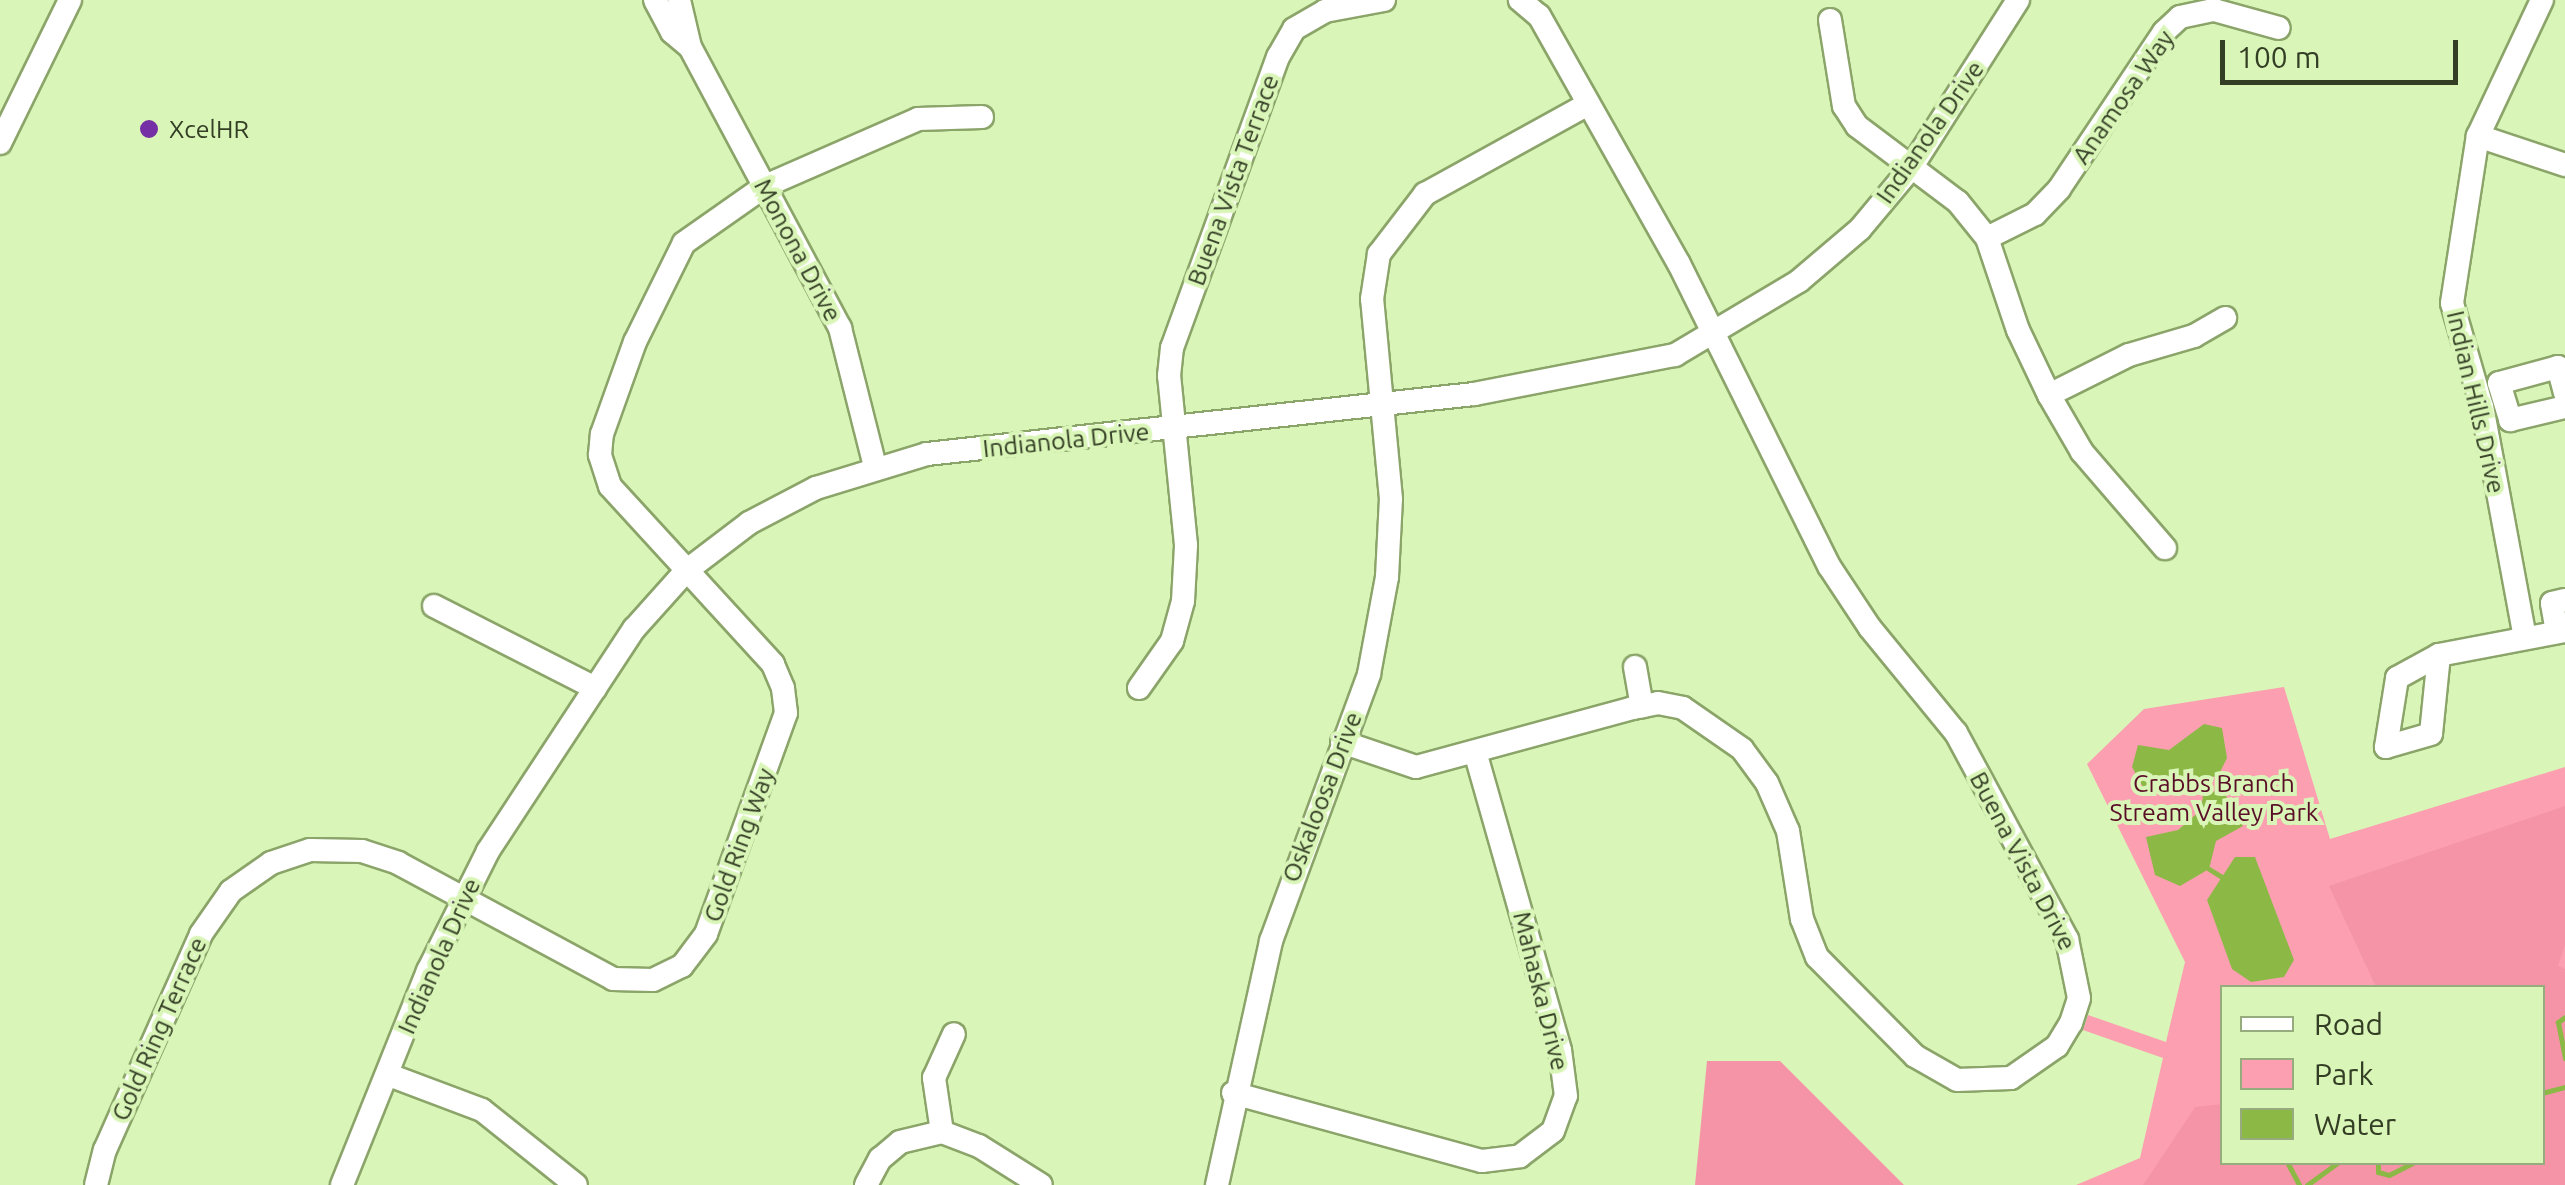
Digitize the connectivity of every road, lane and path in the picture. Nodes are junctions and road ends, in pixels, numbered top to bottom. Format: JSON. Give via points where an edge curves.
{"nodes":[{"id":1,"x":70,"y":0,"type":"edge"},
{"id":2,"x":655,"y":0,"type":"edge"},
{"id":3,"x":679,"y":0,"type":"edge"},
{"id":4,"x":1384,"y":0,"type":"edge"},
{"id":5,"x":1520,"y":0,"type":"edge"},
{"id":6,"x":2018,"y":0,"type":"edge"},
{"id":7,"x":2542,"y":0,"type":"edge"},
{"id":8,"x":1830,"y":20,"type":"dead end"},
{"id":9,"x":2278,"y":28,"type":"dead end"},
{"id":10,"x":690,"y":47,"type":"junction"},
{"id":11,"x":1588,"y":104,"type":"junction"},
{"id":12,"x":982,"y":117,"type":"dead end"},
{"id":13,"x":2478,"y":136,"type":"junction"},
{"id":14,"x":0,"y":143,"type":"edge"},
{"id":15,"x":2565,"y":166,"type":"edge"},
{"id":16,"x":1911,"y":168,"type":"junction"},
{"id":17,"x":765,"y":186,"type":"junction"},
{"id":18,"x":1987,"y":238,"type":"junction"},
{"id":19,"x":2225,"y":318,"type":"dead end"},
{"id":20,"x":1713,"y":334,"type":"junction"},
{"id":21,"x":2565,"y":393,"type":"edge"},
{"id":22,"x":2048,"y":395,"type":"junction"},
{"id":23,"x":2494,"y":404,"type":"junction"},
{"id":24,"x":1384,"y":406,"type":"junction"},
{"id":25,"x":2565,"y":407,"type":"edge"},
{"id":26,"x":1174,"y":429,"type":"junction"},
{"id":27,"x":875,"y":466,"type":"junction"},
{"id":28,"x":2165,"y":548,"type":"dead end"},
{"id":29,"x":686,"y":571,"type":"junction"},
{"id":30,"x":2565,"y":600,"type":"edge"},
{"id":31,"x":434,"y":606,"type":"dead end"},
{"id":32,"x":2561,"y":631,"type":"edge"},
{"id":33,"x":2524,"y":638,"type":"junction"},
{"id":34,"x":2439,"y":655,"type":"dead end"},
{"id":35,"x":1635,"y":667,"type":"dead end"},
{"id":36,"x":594,"y":688,"type":"junction"},
{"id":37,"x":1139,"y":688,"type":"dead end"},
{"id":38,"x":1642,"y":706,"type":"junction"},
{"id":39,"x":1342,"y":742,"type":"junction"},
{"id":40,"x":1476,"y":755,"type":"junction"},
{"id":41,"x":462,"y":897,"type":"junction"},
{"id":42,"x":954,"y":1034,"type":"dead end"},
{"id":43,"x":388,"y":1075,"type":"junction"},
{"id":44,"x":1233,"y":1093,"type":"junction"},
{"id":45,"x":942,"y":1132,"type":"junction"},
{"id":46,"x":96,"y":1185,"type":"edge"},
{"id":47,"x":342,"y":1185,"type":"edge"},
{"id":48,"x":576,"y":1185,"type":"edge"},
{"id":49,"x":866,"y":1185,"type":"edge"},
{"id":50,"x":1040,"y":1185,"type":"edge"},
{"id":51,"x":1217,"y":1185,"type":"edge"}],
"edges":[{"from":1,"to":14,"type":"street"},
{"from":2,"to":10,"type":"street","name":"Monona Drive","via":[[672,32]]},
{"from":3,"to":10,"type":"street","name":"Monona Drive"},
{"from":4,"to":26,"type":"street","name":"Buena Vista Terrace","via":[[1326,11],[1294,29],[1278,56],[1172,348]]},
{"from":5,"to":11,"type":"street","via":[[1539,16]]},
{"from":6,"to":16,"type":"street","name":"Indianola Drive"},
{"from":7,"to":13,"type":"street","name":"Indian Hills Drive"},
{"from":8,"to":16,"type":"street","via":[[1844,106],[1858,126]]},
{"from":9,"to":18,"type":"street","name":"Anamosa Way","via":[[2214,10],[2180,17],[2059,189],[2035,214]]},
{"from":10,"to":17,"type":"street","name":"Monona Drive"},
{"from":11,"to":20,"type":"street"},
{"from":11,"to":24,"type":"street","name":"Oskaloosa Drive","via":[[1425,194],[1391,230],[1379,254],[1372,300]]},
{"from":12,"to":17,"type":"street","name":"Gold Ring Way","via":[[918,119]]},
{"from":13,"to":15,"type":"street"},
{"from":13,"to":23,"type":"street","name":"Indian Hills Drive","via":[[2452,302]]},
{"from":16,"to":18,"type":"street","via":[[1958,202]]},
{"from":16,"to":20,"type":"street","name":"Indianola Drive","via":[[1860,230],[1799,281]]},
{"from":17,"to":27,"type":"street","name":"Monona Drive","via":[[840,328]]},
{"from":17,"to":29,"type":"street","name":"Gold Ring Way","via":[[684,243],[657,290],[602,434],[600,455],[610,486]]},
{"from":18,"to":22,"type":"street"},
{"from":19,"to":22,"type":"street","via":[[2194,336],[2129,354]]},
{"from":20,"to":24,"type":"street","name":"Indianola Drive","via":[[1675,355],[1568,380]]},
{"from":20,"to":38,"type":"street","name":"Buena Vista Drive","via":[[1829,566],[1956,732],[2067,939],[2079,998],[2057,1046],[2011,1078],[1983,1083],[1945,1075],[1915,1056],[1817,957],[1802,919],[1788,831],[1742,749],[1683,708]]},
{"from":21,"to":23,"type":"street","via":[[2558,367],[2500,383]]},
{"from":22,"to":28,"type":"street","via":[[2082,452]]},
{"from":23,"to":25,"type":"street","via":[[2510,420]]},
{"from":23,"to":33,"type":"street","name":"Indian Hills Drive"},
{"from":24,"to":26,"type":"street","name":"Indianola Drive"},
{"from":24,"to":39,"type":"street","name":"Oskaloosa Drive","via":[[1388,576],[1369,674]]},
{"from":26,"to":27,"type":"street","name":"Indianola Drive"},
{"from":26,"to":37,"type":"street","name":"Buena Vista Terrace","via":[[1186,545],[1183,601],[1172,640]]},
{"from":27,"to":29,"type":"street","name":"Indianola Drive","via":[[749,524]]},
{"from":29,"to":36,"type":"street","name":"Indianola Drive"},
{"from":29,"to":41,"type":"street","name":"Gold Ring Way","via":[[774,664],[786,713],[706,934],[682,966],[639,982],[613,979]]},
{"from":30,"to":32,"type":"street","via":[[2552,603]]},
{"from":31,"to":36,"type":"street"},
{"from":32,"to":33,"type":"street"},
{"from":33,"to":34,"type":"street"},
{"from":35,"to":38,"type":"street"},
{"from":36,"to":41,"type":"street","name":"Indianola Drive"},
{"from":38,"to":40,"type":"street","name":"Buena Vista Drive"},
{"from":39,"to":40,"type":"street","name":"Buena Vista Drive","via":[[1416,767]]},
{"from":39,"to":44,"type":"street","name":"Oskaloosa Drive","via":[[1271,941]]},
{"from":40,"to":44,"type":"street","name":"Mahaska Drive","via":[[1560,1050],[1566,1096],[1553,1132],[1520,1156],[1482,1161]]},
{"from":41,"to":43,"type":"street","name":"Indianola Drive"},
{"from":41,"to":46,"type":"street","name":"Gold Ring Terrace","via":[[362,851],[310,850],[271,862],[231,891],[201,934],[104,1150]]},
{"from":42,"to":45,"type":"street","via":[[934,1078]]},
{"from":43,"to":47,"type":"street","name":"Indianola Drive"},
{"from":43,"to":48,"type":"street","via":[[482,1110]]},
{"from":44,"to":51,"type":"street","name":"Oskaloosa Drive"},
{"from":45,"to":49,"type":"street","via":[[900,1142],[880,1159]]},
{"from":45,"to":50,"type":"street"}]}
